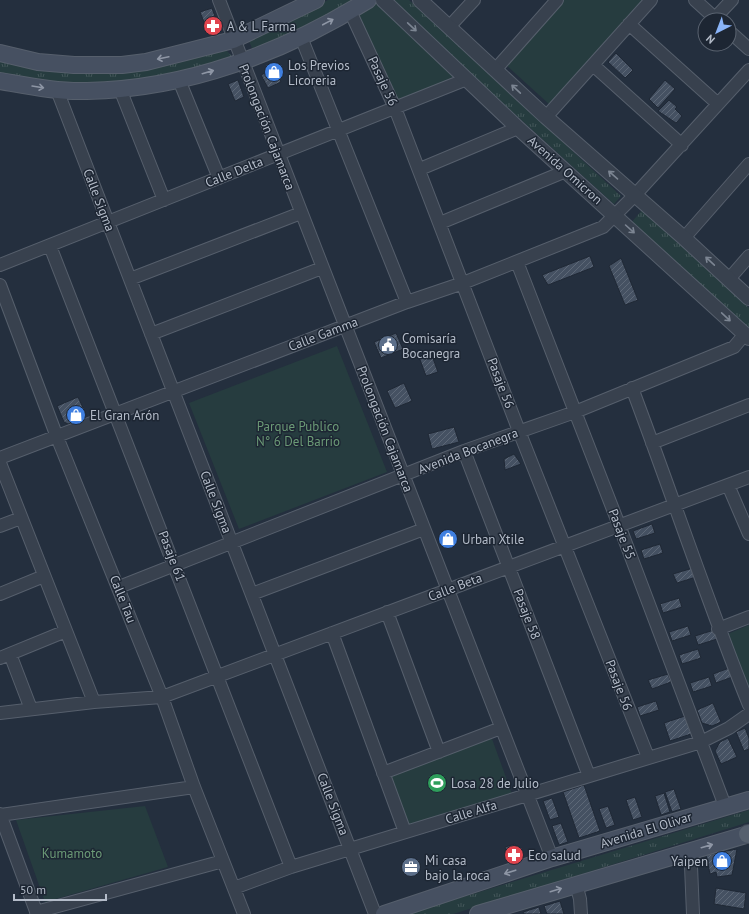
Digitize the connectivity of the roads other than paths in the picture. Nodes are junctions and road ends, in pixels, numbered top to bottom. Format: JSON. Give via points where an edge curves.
{"nodes":[{"id":1,"x":219,"y":0,"type":"edge"},
{"id":2,"x":316,"y":0,"type":"edge"},
{"id":3,"x":368,"y":0,"type":"edge"},
{"id":4,"x":383,"y":0,"type":"edge"},
{"id":5,"x":420,"y":0,"type":"edge"},
{"id":6,"x":474,"y":0,"type":"edge"},
{"id":7,"x":558,"y":0,"type":"edge"},
{"id":8,"x":651,"y":0,"type":"edge"},
{"id":9,"x":695,"y":0,"type":"edge"},
{"id":10,"x":732,"y":0,"type":"edge"},
{"id":11,"x":350,"y":10,"type":"junction"},
{"id":12,"x":708,"y":12,"type":"edge"},
{"id":13,"x":722,"y":12,"type":"edge"},
{"id":14,"x":629,"y":24,"type":"junction"},
{"id":15,"x":449,"y":27,"type":"junction"},
{"id":16,"x":301,"y":37,"type":"junction"},
{"id":17,"x":737,"y":38,"type":"edge"},
{"id":18,"x":233,"y":40,"type":"junction"},
{"id":19,"x":749,"y":49,"type":"edge"},
{"id":20,"x":0,"y":52,"type":"edge"},
{"id":21,"x":242,"y":62,"type":"junction"},
{"id":22,"x":593,"y":65,"type":"junction"},
{"id":23,"x":495,"y":70,"type":"junction"},
{"id":24,"x":749,"y":70,"type":"edge"},
{"id":25,"x":467,"y":79,"type":"junction"},
{"id":26,"x":179,"y":80,"type":"junction"},
{"id":27,"x":0,"y":81,"type":"edge"},
{"id":28,"x":120,"y":89,"type":"junction"},
{"id":29,"x":57,"y":90,"type":"junction"},
{"id":30,"x":718,"y":104,"type":"junction"},
{"id":31,"x":395,"y":108,"type":"junction"},
{"id":32,"x":546,"y":117,"type":"junction"},
{"id":33,"x":518,"y":128,"type":"junction"},
{"id":34,"x":339,"y":130,"type":"junction"},
{"id":35,"x":682,"y":145,"type":"junction"},
{"id":36,"x":278,"y":155,"type":"junction"},
{"id":37,"x":749,"y":164,"type":"edge"},
{"id":38,"x":420,"y":169,"type":"junction"},
{"id":39,"x":566,"y":170,"type":"junction"},
{"id":40,"x":219,"y":178,"type":"junction"},
{"id":41,"x":635,"y":195,"type":"junction"},
{"id":42,"x":164,"y":200,"type":"junction"},
{"id":43,"x":301,"y":213,"type":"junction"},
{"id":44,"x":616,"y":216,"type":"junction"},
{"id":45,"x":108,"y":222,"type":"junction"},
{"id":46,"x":440,"y":223,"type":"junction"},
{"id":47,"x":684,"y":238,"type":"junction"},
{"id":48,"x":50,"y":246,"type":"junction"},
{"id":49,"x":749,"y":256,"type":"edge"},
{"id":50,"x":517,"y":262,"type":"junction"},
{"id":51,"x":0,"y":266,"type":"edge"},
{"id":52,"x":322,"y":268,"type":"junction"},
{"id":53,"x":130,"y":279,"type":"junction"},
{"id":54,"x":729,"y":279,"type":"junction"},
{"id":55,"x":464,"y":283,"type":"junction"},
{"id":56,"x":0,"y":285,"type":"edge"},
{"id":57,"x":749,"y":298,"type":"edge"},
{"id":58,"x":407,"y":302,"type":"junction"},
{"id":59,"x":345,"y":326,"type":"junction"},
{"id":60,"x":151,"y":334,"type":"junction"},
{"id":61,"x":747,"y":336,"type":"edge"},
{"id":62,"x":632,"y":388,"type":"junction"},
{"id":63,"x":174,"y":392,"type":"junction"},
{"id":64,"x":749,"y":405,"type":"edge"},
{"id":65,"x":575,"y":412,"type":"junction"},
{"id":66,"x":116,"y":414,"type":"junction"},
{"id":67,"x":519,"y":431,"type":"junction"},
{"id":68,"x":57,"y":437,"type":"junction"},
{"id":69,"x":652,"y":442,"type":"junction"},
{"id":70,"x":464,"y":451,"type":"junction"},
{"id":71,"x":0,"y":458,"type":"edge"},
{"id":72,"x":0,"y":463,"type":"edge"},
{"id":73,"x":403,"y":476,"type":"junction"},
{"id":74,"x":749,"y":477,"type":"edge"},
{"id":75,"x":728,"y":485,"type":"junction"},
{"id":76,"x":675,"y":504,"type":"junction"},
{"id":77,"x":21,"y":518,"type":"junction"},
{"id":78,"x":619,"y":525,"type":"junction"},
{"id":79,"x":0,"y":526,"type":"edge"},
{"id":80,"x":424,"y":529,"type":"junction"},
{"id":81,"x":749,"y":534,"type":"edge"},
{"id":82,"x":232,"y":542,"type":"junction"},
{"id":83,"x":564,"y":546,"type":"junction"},
{"id":84,"x":175,"y":565,"type":"junction"},
{"id":85,"x":509,"y":567,"type":"junction"},
{"id":86,"x":44,"y":576,"type":"junction"},
{"id":87,"x":119,"y":587,"type":"junction"},
{"id":88,"x":447,"y":590,"type":"junction"},
{"id":89,"x":0,"y":594,"type":"edge"},
{"id":90,"x":252,"y":594,"type":"junction"},
{"id":91,"x":387,"y":612,"type":"junction"},
{"id":92,"x":749,"y":617,"type":"edge"},
{"id":93,"x":718,"y":629,"type":"junction"},
{"id":94,"x":66,"y":631,"type":"junction"},
{"id":95,"x":332,"y":633,"type":"junction"},
{"id":96,"x":275,"y":655,"type":"junction"},
{"id":97,"x":5,"y":656,"type":"edge"},
{"id":98,"x":218,"y":676,"type":"junction"},
{"id":99,"x":162,"y":697,"type":"junction"},
{"id":100,"x":94,"y":702,"type":"junction"},
{"id":101,"x":749,"y":705,"type":"edge"},
{"id":102,"x":31,"y":710,"type":"junction"},
{"id":103,"x":0,"y":713,"type":"edge"},
{"id":104,"x":749,"y":714,"type":"edge"},
{"id":105,"x":501,"y":728,"type":"junction"},
{"id":106,"x":701,"y":742,"type":"junction"},
{"id":107,"x":439,"y":752,"type":"junction"},
{"id":108,"x":648,"y":757,"type":"junction"},
{"id":109,"x":384,"y":773,"type":"junction"},
{"id":110,"x":589,"y":776,"type":"junction"},
{"id":111,"x":194,"y":787,"type":"junction"},
{"id":112,"x":527,"y":794,"type":"junction"},
{"id":113,"x":749,"y":800,"type":"edge"},
{"id":114,"x":725,"y":806,"type":"junction"},
{"id":115,"x":0,"y":814,"type":"edge"},
{"id":116,"x":405,"y":832,"type":"junction"},
{"id":117,"x":749,"y":834,"type":"edge"},
{"id":118,"x":350,"y":849,"type":"junction"},
{"id":119,"x":687,"y":851,"type":"junction"},
{"id":120,"x":552,"y":858,"type":"junction"},
{"id":121,"x":224,"y":861,"type":"junction"},
{"id":122,"x":291,"y":867,"type":"junction"},
{"id":123,"x":576,"y":884,"type":"junction"},
{"id":124,"x":234,"y":888,"type":"junction"},
{"id":125,"x":37,"y":913,"type":"edge"},
{"id":126,"x":244,"y":914,"type":"edge"},
{"id":127,"x":375,"y":914,"type":"edge"},
{"id":128,"x":384,"y":914,"type":"edge"},
{"id":129,"x":478,"y":914,"type":"edge"},
{"id":130,"x":581,"y":914,"type":"edge"},
{"id":131,"x":692,"y":914,"type":"edge"}],
"edges":[{"from":1,"to":18,"type":"street","name":"Prolongación Cajamarca"},
{"from":2,"to":18,"type":"main road"},
{"from":3,"to":11,"type":"main road"},
{"from":4,"to":25,"type":"street","name":"Avenida Omicron","one_way":true},
{"from":5,"to":15,"type":"street","name":"Avenida Omicron"},
{"from":6,"to":15,"type":"street"},
{"from":7,"to":23,"type":"street"},
{"from":8,"to":14,"type":"street"},
{"from":9,"to":12,"type":"street"},
{"from":10,"to":13,"type":"street"},
{"from":16,"to":11,"type":"main road","one_way":true},
{"from":11,"to":31,"type":"street","name":"Pasaje 56"},
{"from":14,"to":22,"type":"street"},
{"from":14,"to":30,"type":"street"},
{"from":15,"to":23,"type":"street","name":"Avenida Omicron"},
{"from":16,"to":21,"type":"main road"},
{"from":16,"to":34,"type":"street"},
{"from":17,"to":19,"type":"street"},
{"from":18,"to":20,"type":"main road","one_way":true,"via":[[170,57],[122,65],[38,62]]},
{"from":18,"to":21,"type":"street","name":"Prolongación Cajamarca"},
{"from":26,"to":21,"type":"main road","one_way":true},
{"from":21,"to":36,"type":"street","name":"Prolongación Cajamarca"},
{"from":22,"to":32,"type":"street"},
{"from":22,"to":35,"type":"street"},
{"from":32,"to":23,"type":"street","name":"Avenida Omicron","one_way":true},
{"from":24,"to":30,"type":"street","name":"Calle Gamma"},
{"from":25,"to":31,"type":"street","name":"Calle Delta"},
{"from":25,"to":33,"type":"street","name":"Avenida Omicron"},
{"from":26,"to":28,"type":"main road"},
{"from":26,"to":40,"type":"street"},
{"from":27,"to":29,"type":"main road","one_way":true},
{"from":28,"to":29,"type":"main road"},
{"from":28,"to":42,"type":"street"},
{"from":29,"to":45,"type":"street","name":"Calle Sigma"},
{"from":30,"to":35,"type":"street","name":"Calle Gamma"},
{"from":31,"to":34,"type":"street","name":"Calle Delta"},
{"from":31,"to":38,"type":"street","name":"Pasaje 56"},
{"from":41,"to":32,"type":"street","name":"Avenida Omicron","one_way":true},
{"from":33,"to":38,"type":"street"},
{"from":33,"to":39,"type":"street","name":"Avenida Omicron"},
{"from":34,"to":36,"type":"street","name":"Calle Delta"},
{"from":34,"to":58,"type":"street"},
{"from":35,"to":41,"type":"street","name":"Calle Gamma"},
{"from":36,"to":40,"type":"street","name":"Calle Delta"},
{"from":36,"to":43,"type":"street","name":"Prolongación Cajamarca"},
{"from":37,"to":47,"type":"street"},
{"from":38,"to":46,"type":"street","name":"Pasaje 56"},
{"from":39,"to":44,"type":"street","name":"Avenida Omicron"},
{"from":39,"to":46,"type":"street"},
{"from":40,"to":42,"type":"street","name":"Calle Delta"},
{"from":41,"to":44,"type":"street","name":"Calle Gamma"},
{"from":41,"to":47,"type":"street","name":"Avenida Omicron"},
{"from":42,"to":45,"type":"street","name":"Calle Delta"},
{"from":43,"to":52,"type":"street","name":"Prolongación Cajamarca"},
{"from":43,"to":53,"type":"street"},
{"from":44,"to":50,"type":"street","name":"Calle Gamma","via":[[603,227]]},
{"from":44,"to":61,"type":"street","name":"Avenida Omicron","one_way":true},
{"from":45,"to":48,"type":"street","name":"Calle Delta"},
{"from":45,"to":53,"type":"street","name":"Calle Sigma"},
{"from":46,"to":55,"type":"street","name":"Pasaje 56"},
{"from":54,"to":47,"type":"street","name":"Avenida Omicron","one_way":true},
{"from":48,"to":51,"type":"street","name":"Calle Delta"},
{"from":48,"to":66,"type":"street","name":"Pasaje 61"},
{"from":49,"to":54,"type":"street"},
{"from":50,"to":55,"type":"street","name":"Calle Gamma"},
{"from":50,"to":65,"type":"street","name":"Pasaje 55"},
{"from":52,"to":59,"type":"street","name":"Prolongación Cajamarca"},
{"from":52,"to":60,"type":"street"},
{"from":53,"to":60,"type":"street","name":"Calle Sigma"},
{"from":54,"to":57,"type":"street","name":"Avenida Omicron"},
{"from":55,"to":58,"type":"street","name":"Calle Gamma"},
{"from":55,"to":67,"type":"street","name":"Pasaje 56"},
{"from":56,"to":68,"type":"street","name":"Calle Tau"},
{"from":58,"to":59,"type":"street","name":"Calle Gamma"},
{"from":59,"to":63,"type":"street","name":"Calle Gamma"},
{"from":59,"to":73,"type":"street","name":"Prolongación Cajamarca"},
{"from":60,"to":63,"type":"street","name":"Calle Sigma"},
{"from":61,"to":62,"type":"street","name":"Avenida Bocanegra","via":[[734,347]]},
{"from":62,"to":65,"type":"street","name":"Avenida Bocanegra"},
{"from":62,"to":69,"type":"street"},
{"from":63,"to":66,"type":"street","name":"Calle Gamma"},
{"from":63,"to":82,"type":"street","name":"Calle Sigma"},
{"from":64,"to":69,"type":"street"},
{"from":65,"to":67,"type":"street","name":"Avenida Bocanegra"},
{"from":65,"to":78,"type":"street","name":"Pasaje 55"},
{"from":66,"to":68,"type":"street","name":"Calle Gamma"},
{"from":66,"to":84,"type":"street","name":"Pasaje 61"},
{"from":67,"to":70,"type":"street","name":"Avenida Bocanegra"},
{"from":67,"to":83,"type":"street","name":"Pasaje 56"},
{"from":68,"to":71,"type":"street","name":"Calle Gamma"},
{"from":68,"to":87,"type":"street","name":"Calle Tau"},
{"from":69,"to":76,"type":"street"},
{"from":70,"to":73,"type":"street","name":"Avenida Bocanegra"},
{"from":70,"to":85,"type":"street","name":"Pasaje 58"},
{"from":72,"to":77,"type":"street"},
{"from":73,"to":80,"type":"street","name":"Prolongación Cajamarca"},
{"from":73,"to":82,"type":"street","name":"Avenida Bocanegra"},
{"from":74,"to":75,"type":"street","name":"Calle Beta"},
{"from":75,"to":76,"type":"street","name":"Calle Beta"},
{"from":75,"to":81,"type":"street"},
{"from":76,"to":78,"type":"street","name":"Calle Beta"},
{"from":76,"to":93,"type":"street"},
{"from":77,"to":79,"type":"street"},
{"from":77,"to":86,"type":"street"},
{"from":78,"to":83,"type":"street","name":"Calle Beta"},
{"from":78,"to":106,"type":"street","name":"Pasaje 55"},
{"from":80,"to":88,"type":"street","name":"Prolongación Cajamarca"},
{"from":80,"to":90,"type":"street"},
{"from":82,"to":84,"type":"street","name":"Avenida Bocanegra"},
{"from":82,"to":90,"type":"street","name":"Calle Sigma"},
{"from":83,"to":85,"type":"street","name":"Calle Beta"},
{"from":83,"to":108,"type":"street","name":"Pasaje 56"},
{"from":84,"to":87,"type":"street","name":"Avenida Bocanegra"},
{"from":84,"to":98,"type":"street","name":"Pasaje 61"},
{"from":85,"to":88,"type":"street","name":"Calle Beta"},
{"from":85,"to":110,"type":"street","name":"Pasaje 58"},
{"from":86,"to":89,"type":"street"},
{"from":86,"to":94,"type":"street"},
{"from":87,"to":99,"type":"street","name":"Calle Tau"},
{"from":88,"to":91,"type":"street","name":"Calle Beta"},
{"from":88,"to":105,"type":"street","name":"Prolongación Cajamarca"},
{"from":90,"to":96,"type":"street","name":"Calle Sigma"},
{"from":91,"to":95,"type":"street","name":"Calle Beta"},
{"from":91,"to":107,"type":"street"},
{"from":92,"to":93,"type":"street"},
{"from":93,"to":101,"type":"street"},
{"from":94,"to":97,"type":"street"},
{"from":94,"to":100,"type":"street"},
{"from":95,"to":96,"type":"street","name":"Calle Beta"},
{"from":95,"to":109,"type":"street"},
{"from":96,"to":98,"type":"street","name":"Calle Beta"},
{"from":96,"to":118,"type":"street","name":"Calle Sigma"},
{"from":97,"to":102,"type":"street"},
{"from":98,"to":99,"type":"street","name":"Calle Beta"},
{"from":98,"to":122,"type":"street","name":"Pasaje 61"},
{"from":99,"to":100,"type":"street","name":"Calle Beta"},
{"from":99,"to":111,"type":"street","name":"Calle Tau"},
{"from":100,"to":102,"type":"street","name":"Calle Beta"},
{"from":102,"to":103,"type":"street","name":"Calle Beta"},
{"from":104,"to":106,"type":"street","name":"Calle Alfa","via":[[729,728]]},
{"from":105,"to":107,"type":"street"},
{"from":105,"to":112,"type":"street","name":"Prolongación Cajamarca"},
{"from":106,"to":108,"type":"street","name":"Calle Alfa"},
{"from":106,"to":114,"type":"street","name":"Pasaje 55"},
{"from":107,"to":109,"type":"street"},
{"from":108,"to":110,"type":"street","name":"Calle Alfa"},
{"from":109,"to":116,"type":"street"},
{"from":110,"to":112,"type":"street","name":"Calle Alfa"},
{"from":111,"to":115,"type":"street"},
{"from":111,"to":121,"type":"street","name":"Calle Tau"},
{"from":112,"to":116,"type":"street","name":"Calle Alfa"},
{"from":112,"to":120,"type":"street","name":"Prolongación Cajamarca"},
{"from":113,"to":114,"type":"main road","name":"Avenida El Olivar"},
{"from":114,"to":120,"type":"main road","name":"Avenida El Olivar"},
{"from":115,"to":125,"type":"street"},
{"from":116,"to":118,"type":"street","name":"Calle Alfa"},
{"from":119,"to":117,"type":"main road","one_way":true},
{"from":118,"to":122,"type":"street","name":"Calle Alfa"},
{"from":118,"to":127,"type":"street","name":"Calle Sigma"},
{"from":119,"to":123,"type":"main road"},
{"from":119,"to":131,"type":"street","via":[[691,866]]},
{"from":120,"to":128,"type":"main road","name":"Avenida El Olivar","one_way":true},
{"from":121,"to":124,"type":"street","name":"Calle Tau"},
{"from":121,"to":125,"type":"street"},
{"from":122,"to":124,"type":"street","name":"Calle Alfa"},
{"from":129,"to":123,"type":"main road","one_way":true},
{"from":123,"to":130,"type":"street"},
{"from":124,"to":126,"type":"street","name":"Calle Tau"}]}
